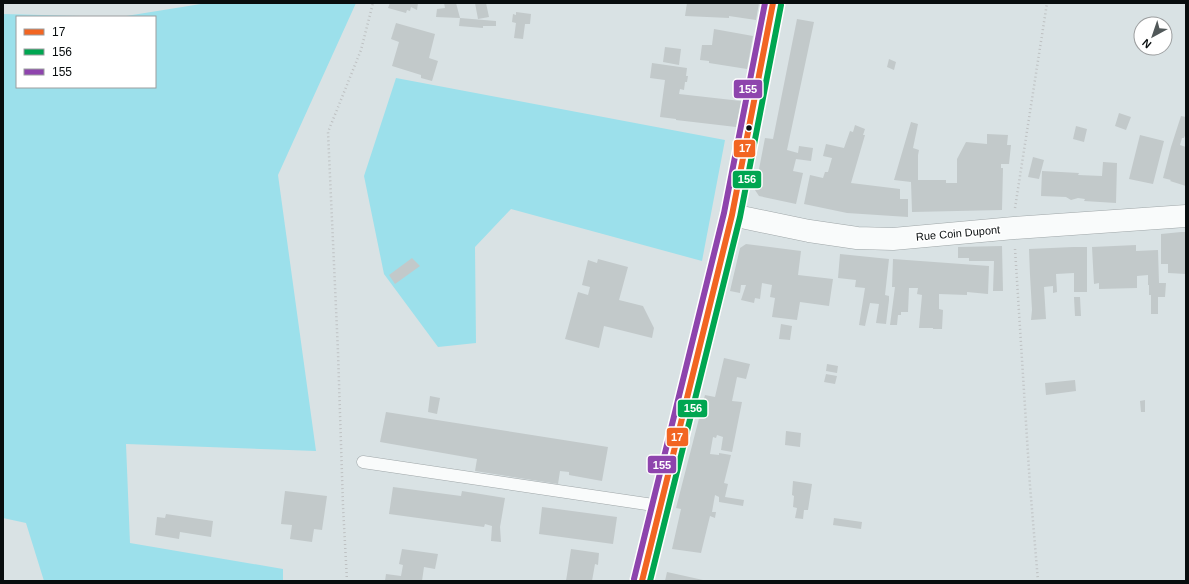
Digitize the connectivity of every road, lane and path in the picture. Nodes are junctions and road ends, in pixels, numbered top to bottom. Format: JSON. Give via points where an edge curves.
{"nodes":[{"id":1,"x":372,"y":3,"type":"edge"},
{"id":2,"x":773,"y":3,"type":"edge"},
{"id":3,"x":1047,"y":3,"type":"edge"},
{"id":4,"x":732,"y":215,"type":"junction"},
{"id":5,"x":1186,"y":216,"type":"edge"},
{"id":6,"x":1014,"y":228,"type":"junction"},
{"id":7,"x":363,"y":462,"type":"dead end"},
{"id":8,"x":660,"y":506,"type":"junction"},
{"id":9,"x":347,"y":581,"type":"edge"},
{"id":10,"x":642,"y":581,"type":"edge"},
{"id":11,"x":1038,"y":581,"type":"edge"}],
"edges":[{"from":1,"to":9,"type":"path","via":[[361,50],[328,132]]},
{"from":2,"to":4,"type":"main road"},
{"from":3,"to":6,"type":"path","via":[[1015,202]]},
{"from":4,"to":6,"type":"main road","name":"Rue Coin Dupont","via":[[857,238],[893,239]]},
{"from":4,"to":8,"type":"main road"},
{"from":5,"to":6,"type":"main road","name":"Rue Coin Dupont"},
{"from":6,"to":11,"type":"path"},
{"from":7,"to":8,"type":"lane"},
{"from":8,"to":10,"type":"main road"}]}
